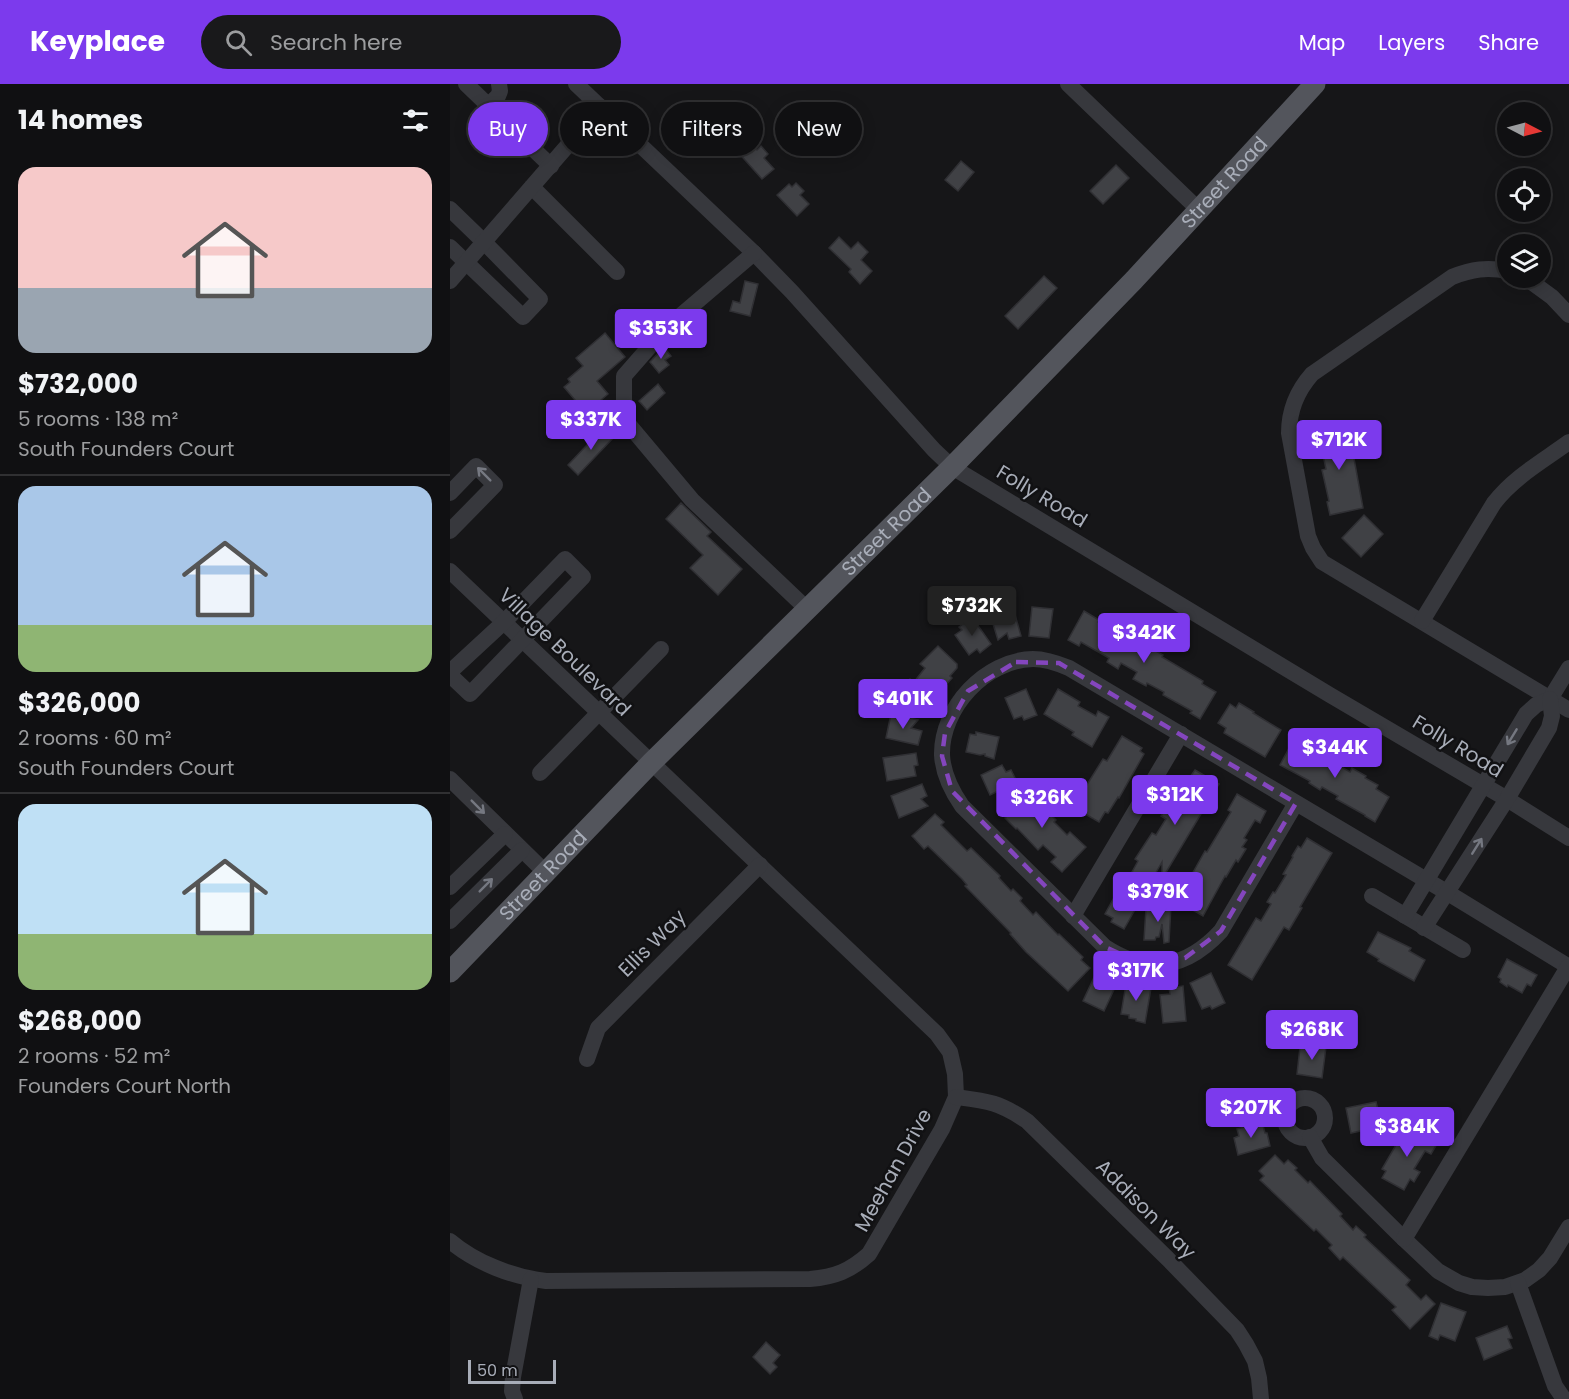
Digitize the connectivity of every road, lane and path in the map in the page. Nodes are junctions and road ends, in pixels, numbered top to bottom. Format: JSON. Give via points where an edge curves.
{"nodes":[{"id":1,"x":466,"y":84,"type":"edge"},
{"id":2,"x":499,"y":84,"type":"edge"},
{"id":3,"x":576,"y":84,"type":"edge"},
{"id":4,"x":1068,"y":84,"type":"edge"},
{"id":5,"x":1315,"y":84,"type":"edge"},
{"id":6,"x":484,"y":102,"type":"edge"},
{"id":7,"x":492,"y":102,"type":"edge"},
{"id":8,"x":596,"y":102,"type":"edge"},
{"id":9,"x":649,"y":152,"type":"edge"},
{"id":10,"x":540,"y":156,"type":"edge"},
{"id":11,"x":560,"y":156,"type":"edge"},
{"id":12,"x":551,"y":166,"type":"junction"},
{"id":13,"x":532,"y":187,"type":"junction"},
{"id":14,"x":450,"y":209,"type":"edge"},
{"id":15,"x":1199,"y":210,"type":"junction"},
{"id":16,"x":484,"y":242,"type":"junction"},
{"id":17,"x":450,"y":247,"type":"edge"},
{"id":18,"x":754,"y":253,"type":"junction"},
{"id":19,"x":466,"y":262,"type":"junction"},
{"id":20,"x":1497,"y":269,"type":"edge"},
{"id":21,"x":617,"y":272,"type":"dead end"},
{"id":22,"x":450,"y":281,"type":"edge"},
{"id":23,"x":1539,"y":288,"type":"edge"},
{"id":24,"x":1569,"y":315,"type":"edge"},
{"id":25,"x":1569,"y":442,"type":"edge"},
{"id":26,"x":952,"y":466,"type":"junction"},
{"id":27,"x":450,"y":493,"type":"edge"},
{"id":28,"x":450,"y":531,"type":"edge"},
{"id":29,"x":450,"y":571,"type":"edge"},
{"id":30,"x":807,"y":609,"type":"junction"},
{"id":31,"x":1422,"y":621,"type":"junction"},
{"id":32,"x":504,"y":622,"type":"junction"},
{"id":33,"x":522,"y":640,"type":"junction"},
{"id":34,"x":661,"y":649,"type":"dead end"},
{"id":35,"x":1569,"y":668,"type":"edge"},
{"id":36,"x":450,"y":674,"type":"edge"},
{"id":37,"x":1550,"y":699,"type":"junction"},
{"id":38,"x":1569,"y":710,"type":"edge"},
{"id":39,"x":599,"y":713,"type":"junction"},
{"id":40,"x":1181,"y":734,"type":"junction"},
{"id":41,"x":651,"y":763,"type":"junction"},
{"id":42,"x":540,"y":773,"type":"dead end"},
{"id":43,"x":450,"y":779,"type":"edge"},
{"id":44,"x":1483,"y":785,"type":"junction"},
{"id":45,"x":1507,"y":799,"type":"junction"},
{"id":46,"x":1296,"y":803,"type":"junction"},
{"id":47,"x":505,"y":834,"type":"junction"},
{"id":48,"x":1569,"y":838,"type":"edge"},
{"id":49,"x":522,"y":849,"type":"junction"},
{"id":50,"x":760,"y":865,"type":"junction"},
{"id":51,"x":546,"y":873,"type":"junction"},
{"id":52,"x":1426,"y":880,"type":"junction"},
{"id":53,"x":450,"y":887,"type":"edge"},
{"id":54,"x":1448,"y":893,"type":"junction"},
{"id":55,"x":1372,"y":897,"type":"dead end"},
{"id":56,"x":1405,"y":915,"type":"junction"},
{"id":57,"x":1072,"y":916,"type":"junction"},
{"id":58,"x":450,"y":921,"type":"edge"},
{"id":59,"x":1424,"y":928,"type":"junction"},
{"id":60,"x":1463,"y":950,"type":"dead end"},
{"id":61,"x":1568,"y":967,"type":"edge"},
{"id":62,"x":450,"y":972,"type":"edge"},
{"id":63,"x":587,"y":1059,"type":"dead end"},
{"id":64,"x":956,"y":1097,"type":"junction"},
{"id":65,"x":1310,"y":1137,"type":"dead end"},
{"id":66,"x":1569,"y":1227,"type":"edge"},
{"id":67,"x":1404,"y":1239,"type":"junction"},
{"id":68,"x":450,"y":1241,"type":"edge"},
{"id":69,"x":531,"y":1279,"type":"junction"},
{"id":70,"x":1518,"y":1283,"type":"junction"},
{"id":71,"x":515,"y":1399,"type":"edge"},
{"id":72,"x":1261,"y":1399,"type":"edge"},
{"id":73,"x":1564,"y":1399,"type":"edge"}],
"edges":[{"from":1,"to":6,"type":"street"},
{"from":2,"to":7,"type":"street","via":[[500,91]]},
{"from":3,"to":8,"type":"street","name":"Folly Road"},
{"from":4,"to":15,"type":"street"},
{"from":5,"to":15,"type":"main road","name":"Street Road"},
{"from":9,"to":18,"type":"street","name":"Folly Road"},
{"from":10,"to":12,"type":"street"},
{"from":11,"to":12,"type":"street"},
{"from":12,"to":13,"type":"street"},
{"from":13,"to":16,"type":"street"},
{"from":13,"to":21,"type":"street"},
{"from":14,"to":16,"type":"street"},
{"from":15,"to":26,"type":"main road","name":"Street Road"},
{"from":16,"to":19,"type":"street"},
{"from":16,"to":19,"type":"street","via":[[540,300],[523,317]]},
{"from":17,"to":19,"type":"street"},
{"from":18,"to":26,"type":"street","name":"Folly Road"},
{"from":18,"to":30,"type":"street","via":[[666,328],[624,376],[624,419],[692,500]]},
{"from":19,"to":22,"type":"street"},
{"from":20,"to":31,"type":"street","via":[[1467,271],[1452,277],[1312,374],[1292,408],[1288,433],[1313,548],[1322,562]]},
{"from":23,"to":24,"type":"street"},
{"from":25,"to":31,"type":"street","via":[[1503,492]]},
{"from":26,"to":30,"type":"main road","name":"Street Road"},
{"from":26,"to":44,"type":"street","name":"Folly Road"},
{"from":28,"to":27,"type":"street","one_way":true,"via":[[495,485],[476,466]]},
{"from":29,"to":32,"type":"street","name":"Village Boulevard"},
{"from":30,"to":41,"type":"main road","name":"Street Road"},
{"from":31,"to":37,"type":"street"},
{"from":32,"to":33,"type":"street","name":"Village Boulevard"},
{"from":32,"to":33,"type":"street","via":[[565,559],[583,577]]},
{"from":32,"to":36,"type":"street"},
{"from":33,"to":36,"type":"street","via":[[470,694]]},
{"from":33,"to":39,"type":"street","name":"Village Boulevard"},
{"from":34,"to":39,"type":"street"},
{"from":35,"to":37,"type":"street"},
{"from":37,"to":38,"type":"street"},
{"from":37,"to":44,"type":"street","one_way":true,"via":[[1526,714]]},
{"from":37,"to":45,"type":"street","via":[[1549,728]]},
{"from":39,"to":41,"type":"street","name":"Village Boulevard"},
{"from":39,"to":42,"type":"street"},
{"from":40,"to":46,"type":"street"},
{"from":40,"to":57,"type":"street"},
{"from":40,"to":57,"type":"street","via":[[1069,668],[1048,661],[1024,660],[1000,667],[956,705],[947,724],[942,756],[952,791],[962,806]]},
{"from":41,"to":50,"type":"street","name":"Meehan Drive"},
{"from":41,"to":51,"type":"main road","name":"Street Road"},
{"from":43,"to":47,"type":"street","one_way":true},
{"from":44,"to":45,"type":"street","name":"Folly Road"},
{"from":44,"to":52,"type":"street"},
{"from":45,"to":48,"type":"street","name":"Folly Road"},
{"from":54,"to":45,"type":"street","one_way":true},
{"from":46,"to":52,"type":"street"},
{"from":46,"to":57,"type":"street","via":[[1221,931],[1200,951],[1174,962],[1130,960],[1105,947]]},
{"from":47,"to":49,"type":"street"},
{"from":47,"to":53,"type":"street"},
{"from":49,"to":51,"type":"street"},
{"from":58,"to":49,"type":"street","one_way":true},
{"from":50,"to":63,"type":"street","name":"Ellis Way","via":[[598,1028]]},
{"from":50,"to":64,"type":"street","name":"Meehan Drive","via":[[937,1034],[950,1052]]},
{"from":51,"to":62,"type":"main road","name":"Street Road"},
{"from":52,"to":54,"type":"street"},
{"from":52,"to":56,"type":"street"},
{"from":54,"to":59,"type":"street"},
{"from":54,"to":61,"type":"street"},
{"from":55,"to":56,"type":"street"},
{"from":56,"to":59,"type":"street"},
{"from":59,"to":60,"type":"street"},
{"from":61,"to":67,"type":"street"},
{"from":64,"to":69,"type":"street","name":"Meehan Drive","via":[[942,1129],[869,1254],[837,1275],[798,1279]]},
{"from":64,"to":72,"type":"street","name":"Addison Way","via":[[1001,1105],[1027,1121],[1168,1259],[1237,1330],[1255,1361]]},
{"from":65,"to":67,"type":"street","via":[[1322,1158]]},
{"from":66,"to":70,"type":"street","via":[[1545,1264]]},
{"from":67,"to":70,"type":"street","via":[[1438,1271],[1459,1283],[1488,1288]]},
{"from":68,"to":69,"type":"street","name":"Meehan Drive","via":[[487,1264]]},
{"from":69,"to":71,"type":"street","via":[[513,1377]]},
{"from":70,"to":73,"type":"street","via":[[1555,1386]]}]}
